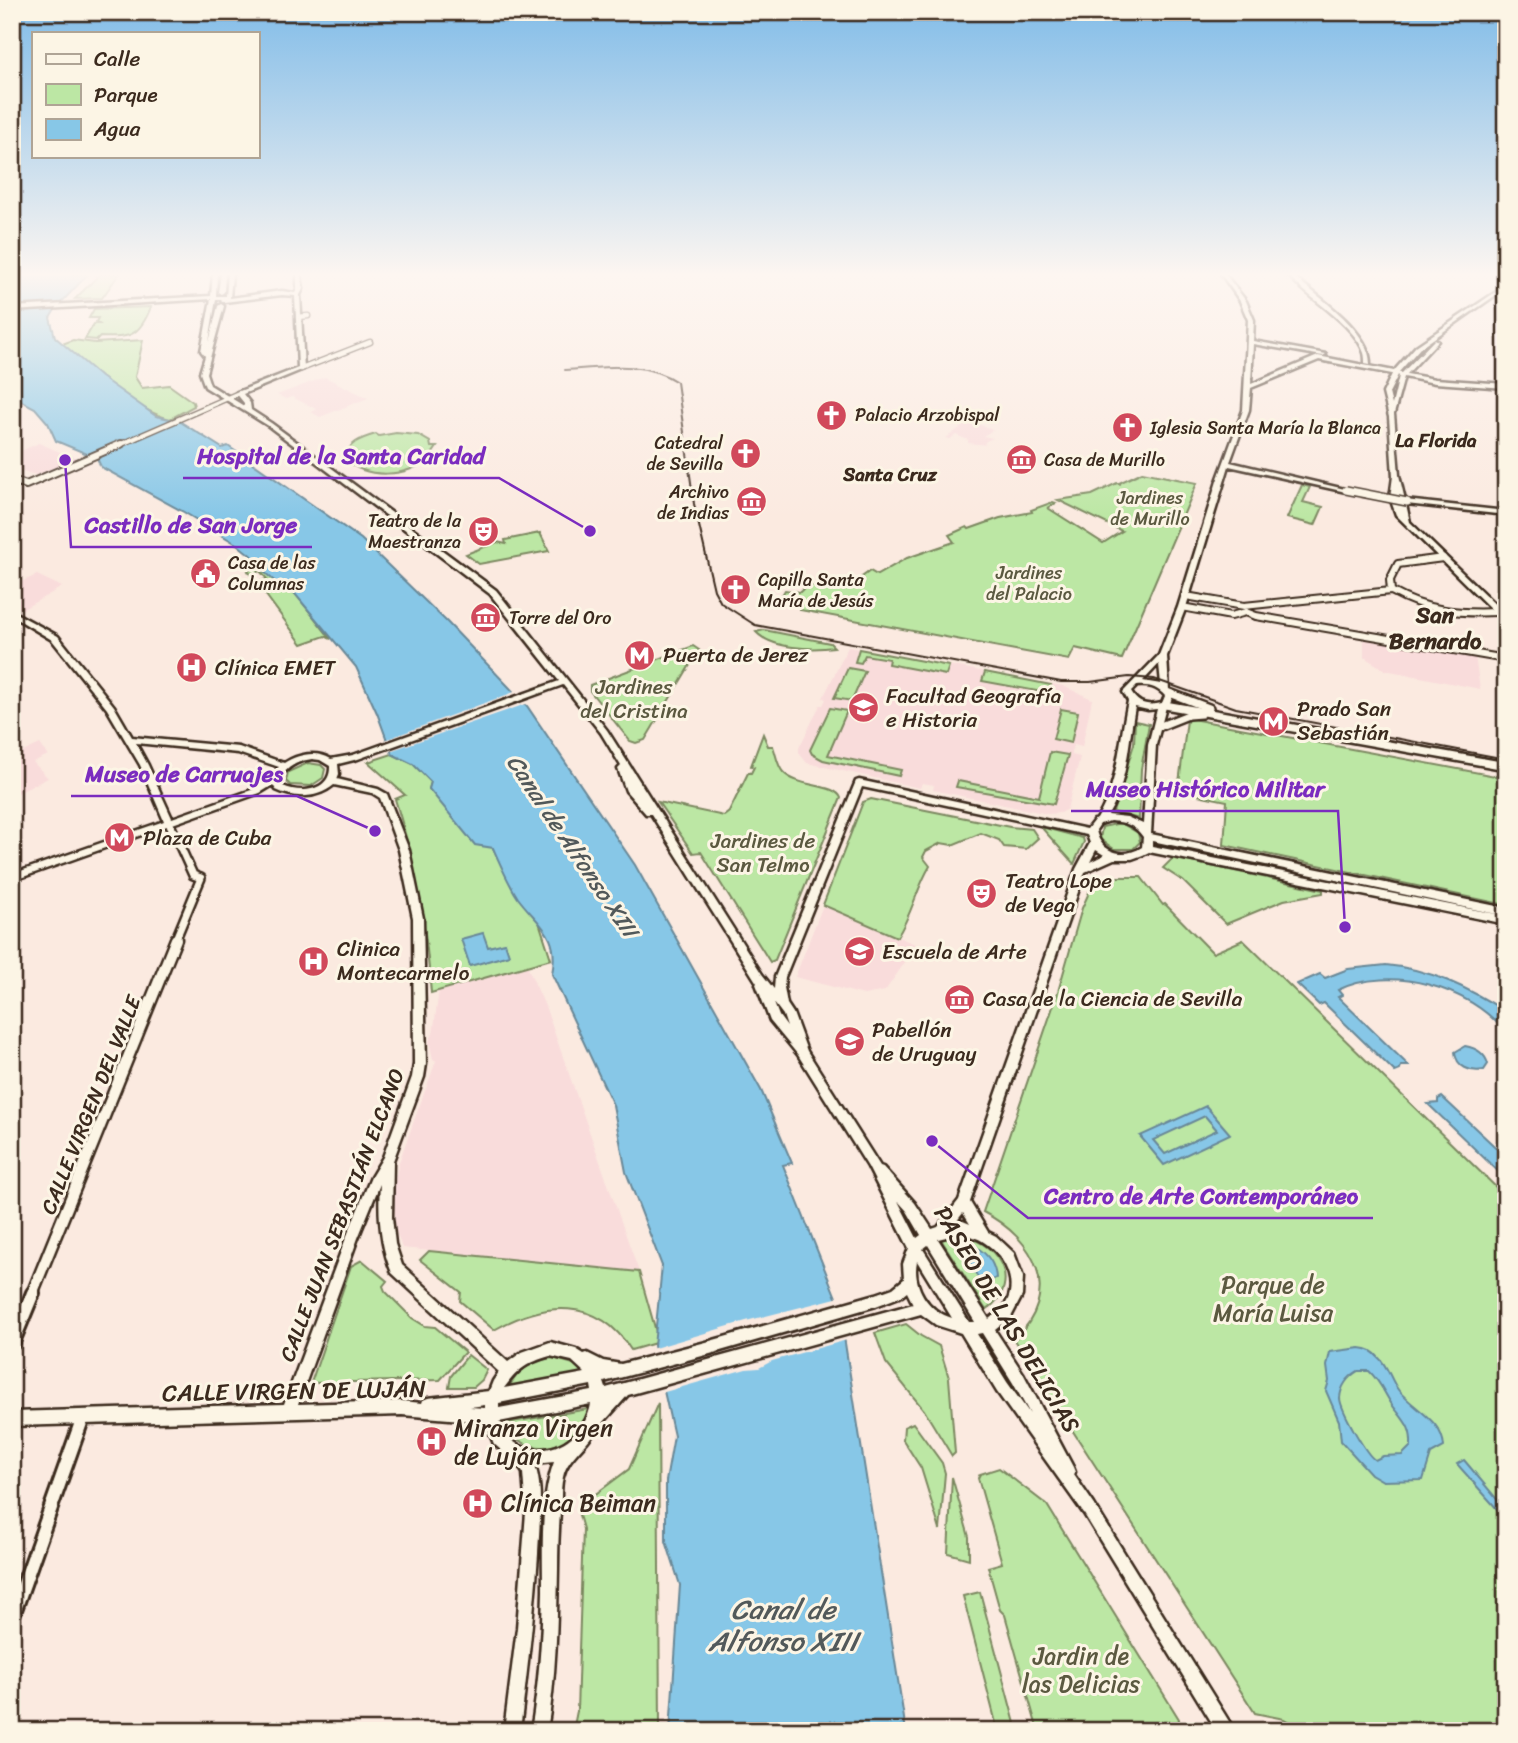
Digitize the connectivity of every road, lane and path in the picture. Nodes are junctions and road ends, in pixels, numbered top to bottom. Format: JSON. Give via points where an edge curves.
{"nodes":[{"id":1,"x":300,"y":355,"type":"edge"},
{"id":2,"x":336,"y":355,"type":"edge"},
{"id":3,"x":1250,"y":355,"type":"edge"},
{"id":4,"x":1315,"y":355,"type":"edge"},
{"id":5,"x":1327,"y":355,"type":"edge"},
{"id":6,"x":1368,"y":355,"type":"edge"},
{"id":7,"x":1412,"y":355,"type":"edge"},
{"id":8,"x":1420,"y":355,"type":"edge"},
{"id":9,"x":208,"y":357,"type":"edge"},
{"id":10,"x":1311,"y":360,"type":"junction"},
{"id":11,"x":1341,"y":362,"type":"junction"},
{"id":12,"x":1368,"y":364,"type":"junction"},
{"id":13,"x":301,"y":369,"type":"junction"},
{"id":14,"x":1249,"y":373,"type":"junction"},
{"id":15,"x":1400,"y":373,"type":"junction"},
{"id":16,"x":1266,"y":379,"type":"junction"},
{"id":17,"x":1506,"y":386,"type":"edge"},
{"id":18,"x":1249,"y":387,"type":"junction"},
{"id":19,"x":239,"y":393,"type":"junction"},
{"id":20,"x":225,"y":399,"type":"junction"},
{"id":21,"x":248,"y":411,"type":"junction"},
{"id":22,"x":1392,"y":417,"type":"junction"},
{"id":23,"x":1226,"y":463,"type":"junction"},
{"id":24,"x":1396,"y":475,"type":"junction"},
{"id":25,"x":12,"y":480,"type":"edge"},
{"id":26,"x":1405,"y":502,"type":"junction"},
{"id":27,"x":1506,"y":513,"type":"edge"},
{"id":28,"x":1407,"y":522,"type":"junction"},
{"id":29,"x":1443,"y":558,"type":"junction"},
{"id":30,"x":1391,"y":591,"type":"junction"},
{"id":31,"x":1186,"y":596,"type":"junction"},
{"id":32,"x":1182,"y":607,"type":"junction"},
{"id":33,"x":1245,"y":609,"type":"junction"},
{"id":34,"x":1499,"y":612,"type":"junction"},
{"id":35,"x":12,"y":613,"type":"edge"},
{"id":36,"x":1506,"y":619,"type":"edge"},
{"id":37,"x":1163,"y":656,"type":"junction"},
{"id":38,"x":1506,"y":659,"type":"edge"},
{"id":39,"x":564,"y":682,"type":"junction"},
{"id":40,"x":1135,"y":684,"type":"junction"},
{"id":41,"x":1166,"y":691,"type":"junction"},
{"id":42,"x":1132,"y":701,"type":"junction"},
{"id":43,"x":1163,"y":706,"type":"junction"},
{"id":44,"x":1222,"y":713,"type":"junction"},
{"id":45,"x":1158,"y":727,"type":"junction"},
{"id":46,"x":131,"y":740,"type":"junction"},
{"id":47,"x":334,"y":765,"type":"junction"},
{"id":48,"x":284,"y":766,"type":"junction"},
{"id":49,"x":1506,"y":766,"type":"edge"},
{"id":50,"x":276,"y":779,"type":"junction"},
{"id":51,"x":331,"y":781,"type":"junction"},
{"id":52,"x":257,"y":791,"type":"junction"},
{"id":53,"x":284,"y":792,"type":"junction"},
{"id":54,"x":1100,"y":821,"type":"junction"},
{"id":55,"x":169,"y":822,"type":"junction"},
{"id":56,"x":1093,"y":838,"type":"junction"},
{"id":57,"x":1148,"y":839,"type":"junction"},
{"id":58,"x":1114,"y":855,"type":"junction"},
{"id":59,"x":1081,"y":869,"type":"junction"},
{"id":60,"x":12,"y":878,"type":"edge"},
{"id":61,"x":1506,"y":912,"type":"edge"},
{"id":62,"x":1506,"y":920,"type":"edge"},
{"id":63,"x":780,"y":976,"type":"junction"},
{"id":64,"x":758,"y":977,"type":"junction"},
{"id":65,"x":782,"y":1004,"type":"junction"},
{"id":66,"x":802,"y":1052,"type":"junction"},
{"id":67,"x":388,"y":1159,"type":"junction"},
{"id":68,"x":872,"y":1163,"type":"junction"},
{"id":69,"x":964,"y":1203,"type":"junction"},
{"id":70,"x":944,"y":1228,"type":"junction"},
{"id":71,"x":982,"y":1232,"type":"junction"},
{"id":72,"x":929,"y":1235,"type":"junction"},
{"id":73,"x":916,"y":1248,"type":"junction"},
{"id":74,"x":910,"y":1282,"type":"junction"},
{"id":75,"x":923,"y":1307,"type":"junction"},
{"id":76,"x":985,"y":1327,"type":"junction"},
{"id":77,"x":968,"y":1329,"type":"junction"},
{"id":78,"x":12,"y":1344,"type":"edge"},
{"id":79,"x":580,"y":1357,"type":"junction"},
{"id":80,"x":507,"y":1370,"type":"junction"},
{"id":81,"x":623,"y":1371,"type":"junction"},
{"id":82,"x":597,"y":1378,"type":"junction"},
{"id":83,"x":626,"y":1389,"type":"junction"},
{"id":84,"x":600,"y":1396,"type":"junction"},
{"id":85,"x":492,"y":1400,"type":"junction"},
{"id":86,"x":401,"y":1408,"type":"junction"},
{"id":87,"x":288,"y":1412,"type":"junction"},
{"id":88,"x":492,"y":1416,"type":"junction"},
{"id":89,"x":83,"y":1417,"type":"junction"},
{"id":90,"x":12,"y":1419,"type":"edge"},
{"id":91,"x":593,"y":1424,"type":"junction"},
{"id":92,"x":573,"y":1447,"type":"junction"},
{"id":93,"x":517,"y":1453,"type":"junction"},
{"id":94,"x":1088,"y":1509,"type":"junction"},
{"id":95,"x":12,"y":1618,"type":"edge"},
{"id":96,"x":512,"y":1731,"type":"edge"},
{"id":97,"x":538,"y":1731,"type":"edge"},
{"id":98,"x":1227,"y":1731,"type":"edge"}],
"edges":[{"from":1,"to":13,"type":"main road"},
{"from":2,"to":13,"type":"street"},
{"from":3,"to":14,"type":"main road"},
{"from":4,"to":10,"type":"main road"},
{"from":5,"to":12,"type":"main road"},
{"from":6,"to":12,"type":"main road"},
{"from":7,"to":15,"type":"main road"},
{"from":8,"to":15,"type":"main road"},
{"from":9,"to":20,"type":"main road","via":[[203,377],[209,388]]},
{"from":10,"to":11,"type":"main road"},
{"from":10,"to":16,"type":"main road"},
{"from":11,"to":12,"type":"main road"},
{"from":11,"to":15,"type":"main road"},
{"from":12,"to":15,"type":"main road"},
{"from":13,"to":19,"type":"main road"},
{"from":14,"to":16,"type":"main road"},
{"from":14,"to":18,"type":"main road"},
{"from":15,"to":17,"type":"main road"},
{"from":15,"to":22,"type":"main road"},
{"from":15,"to":22,"type":"main road","via":[[1386,393]]},
{"from":16,"to":18,"type":"main road"},
{"from":18,"to":23,"type":"main road","via":[[1246,410]]},
{"from":19,"to":20,"type":"street"},
{"from":19,"to":21,"type":"main road"},
{"from":20,"to":21,"type":"main road","name":"PASEO DE LAS DELICIAS"},
{"from":20,"to":25,"type":"street","via":[[26,485]]},
{"from":21,"to":39,"type":"main road","name":"PASEO DE LAS DELICIAS","via":[[481,581]]},
{"from":22,"to":24,"type":"main road"},
{"from":23,"to":26,"type":"main road","bridge":true},
{"from":23,"to":31,"type":"main road"},
{"from":24,"to":26,"type":"main road"},
{"from":24,"to":28,"type":"main road","via":[[1393,500]]},
{"from":26,"to":27,"type":"main road"},
{"from":26,"to":28,"type":"main road"},
{"from":28,"to":29,"type":"main road"},
{"from":29,"to":30,"type":"street","via":[[1401,562],[1392,571]]},
{"from":29,"to":34,"type":"main road"},
{"from":30,"to":33,"type":"street"},
{"from":30,"to":34,"type":"street","via":[[1442,614]]},
{"from":31,"to":32,"type":"main road"},
{"from":31,"to":33,"type":"street"},
{"from":32,"to":33,"type":"street","via":[[1231,616]]},
{"from":32,"to":37,"type":"main road"},
{"from":33,"to":38,"type":"street","via":[[1255,616]]},
{"from":34,"to":36,"type":"main road"},
{"from":35,"to":46,"type":"main road","via":[[55,638]]},
{"from":37,"to":40,"type":"main road"},
{"from":37,"to":41,"type":"main road"},
{"from":39,"to":47,"type":"main road"},
{"from":39,"to":64,"type":"main road","name":"PASEO DE LAS DELICIAS","via":[[604,732],[630,791],[657,821]]},
{"from":40,"to":41,"type":"main road"},
{"from":40,"to":42,"type":"main road","via":[[1127,692]]},
{"from":41,"to":43,"type":"main road","via":[[1169,701]]},
{"from":41,"to":44,"type":"street"},
{"from":42,"to":43,"type":"main road","via":[[1146,707]]},
{"from":42,"to":54,"type":"main road","via":[[1120,774]]},
{"from":43,"to":44,"type":"street"},
{"from":43,"to":45,"type":"main road"},
{"from":44,"to":45,"type":"street","via":[[1188,715]]},
{"from":44,"to":49,"type":"street"},
{"from":45,"to":57,"type":"main road","via":[[1152,745]]},
{"from":46,"to":48,"type":"main road","via":[[239,750]]},
{"from":46,"to":55,"type":"main road"},
{"from":47,"to":48,"type":"main road","via":[[306,757]]},
{"from":47,"to":51,"type":"main road"},
{"from":48,"to":50,"type":"main road"},
{"from":50,"to":52,"type":"main road"},
{"from":50,"to":53,"type":"main road"},
{"from":51,"to":53,"type":"main road","via":[[306,793]]},
{"from":51,"to":67,"type":"main road","name":"CALLE JUAN SEBASTIÁN ELCANO","via":[[384,796],[404,850],[418,918],[419,1072]]},
{"from":52,"to":53,"type":"main road"},
{"from":52,"to":55,"type":"main road"},
{"from":54,"to":56,"type":"main road","via":[[1093,827]]},
{"from":54,"to":57,"type":"main road","via":[[1127,820],[1137,824]]},
{"from":55,"to":60,"type":"main road"},
{"from":55,"to":78,"type":"street","name":"CALLE VIRGEN DEL VALLE","via":[[193,875],[201,878]]},
{"from":56,"to":58,"type":"main road"},
{"from":56,"to":59,"type":"main road"},
{"from":56,"to":63,"type":"main road","via":[[859,783]]},
{"from":57,"to":58,"type":"main road","via":[[1133,856]]},
{"from":57,"to":61,"type":"main road"},
{"from":57,"to":62,"type":"main road"},
{"from":58,"to":59,"type":"main road"},
{"from":59,"to":69,"type":"main road"},
{"from":63,"to":64,"type":"main road"},
{"from":63,"to":65,"type":"main road"},
{"from":64,"to":65,"type":"main road","name":"PASEO DE LAS DELICIAS"},
{"from":64,"to":66,"type":"main road","name":"PASEO DE LAS DELICIAS","via":[[774,1018]]},
{"from":65,"to":66,"type":"main road","name":"PASEO DE LAS DELICIAS"},
{"from":66,"to":68,"type":"main road","name":"PASEO DE LAS DELICIAS"},
{"from":67,"to":80,"type":"main road","via":[[386,1226],[397,1269]]},
{"from":67,"to":87,"type":"main road","name":"CALLE JUAN SEBASTIÁN ELCANO","via":[[352,1238]]},
{"from":68,"to":72,"type":"main road","name":"PASEO DE LAS DELICIAS"},
{"from":68,"to":73,"type":"main road","name":"PASEO DE LAS DELICIAS"},
{"from":69,"to":70,"type":"main road"},
{"from":69,"to":71,"type":"main road"},
{"from":70,"to":71,"type":"main road"},
{"from":70,"to":72,"type":"main road"},
{"from":71,"to":76,"type":"main road","via":[[1009,1254],[1018,1288],[1008,1312]]},
{"from":72,"to":73,"type":"main road"},
{"from":72,"to":76,"type":"main road","name":"PASEO DE LAS DELICIAS"},
{"from":73,"to":74,"type":"main road"},
{"from":73,"to":77,"type":"main road","name":"PASEO DE LAS DELICIAS"},
{"from":74,"to":75,"type":"main road"},
{"from":74,"to":81,"type":"main road","via":[[891,1295]]},
{"from":75,"to":77,"type":"main road","via":[[943,1322]]},
{"from":75,"to":83,"type":"main road","name":"CALLE VIRGEN DE LUJÁN"},
{"from":76,"to":77,"type":"main road"},
{"from":76,"to":94,"type":"main road","name":"PASEO DE LAS DELICIAS","via":[[1018,1378]]},
{"from":77,"to":94,"type":"main road","name":"PASEO DE LAS DELICIAS","via":[[1002,1387]]},
{"from":79,"to":80,"type":"main road","via":[[562,1350],[539,1350]]},
{"from":79,"to":81,"type":"main road","via":[[602,1368]]},
{"from":79,"to":82,"type":"main road"},
{"from":80,"to":85,"type":"main road"},
{"from":81,"to":82,"type":"main road"},
{"from":82,"to":84,"type":"main road"},
{"from":82,"to":85,"type":"main road"},
{"from":83,"to":84,"type":"main road","name":"CALLE VIRGEN DE LUJÁN"},
{"from":83,"to":91,"type":"main road"},
{"from":84,"to":88,"type":"main road","name":"CALLE VIRGEN DE LUJÁN"},
{"from":84,"to":91,"type":"main road"},
{"from":85,"to":86,"type":"main road"},
{"from":85,"to":88,"type":"main road"},
{"from":86,"to":87,"type":"main road","name":"CALLE VIRGEN DE LUJÁN"},
{"from":86,"to":88,"type":"main road","name":"CALLE VIRGEN DE LUJÁN"},
{"from":87,"to":89,"type":"main road","name":"CALLE VIRGEN DE LUJÁN"},
{"from":88,"to":93,"type":"main road","via":[[500,1438]]},
{"from":89,"to":90,"type":"main road","name":"CALLE VIRGEN DE LUJÁN"},
{"from":89,"to":95,"type":"street"},
{"from":91,"to":92,"type":"main road"},
{"from":92,"to":93,"type":"main road","via":[[545,1457]]},
{"from":92,"to":97,"type":"main road","via":[[555,1479],[550,1619]]},
{"from":93,"to":96,"type":"main road","via":[[530,1471],[533,1506]]},
{"from":94,"to":98,"type":"main road","name":"PASEO DE LAS DELICIAS"}]}
